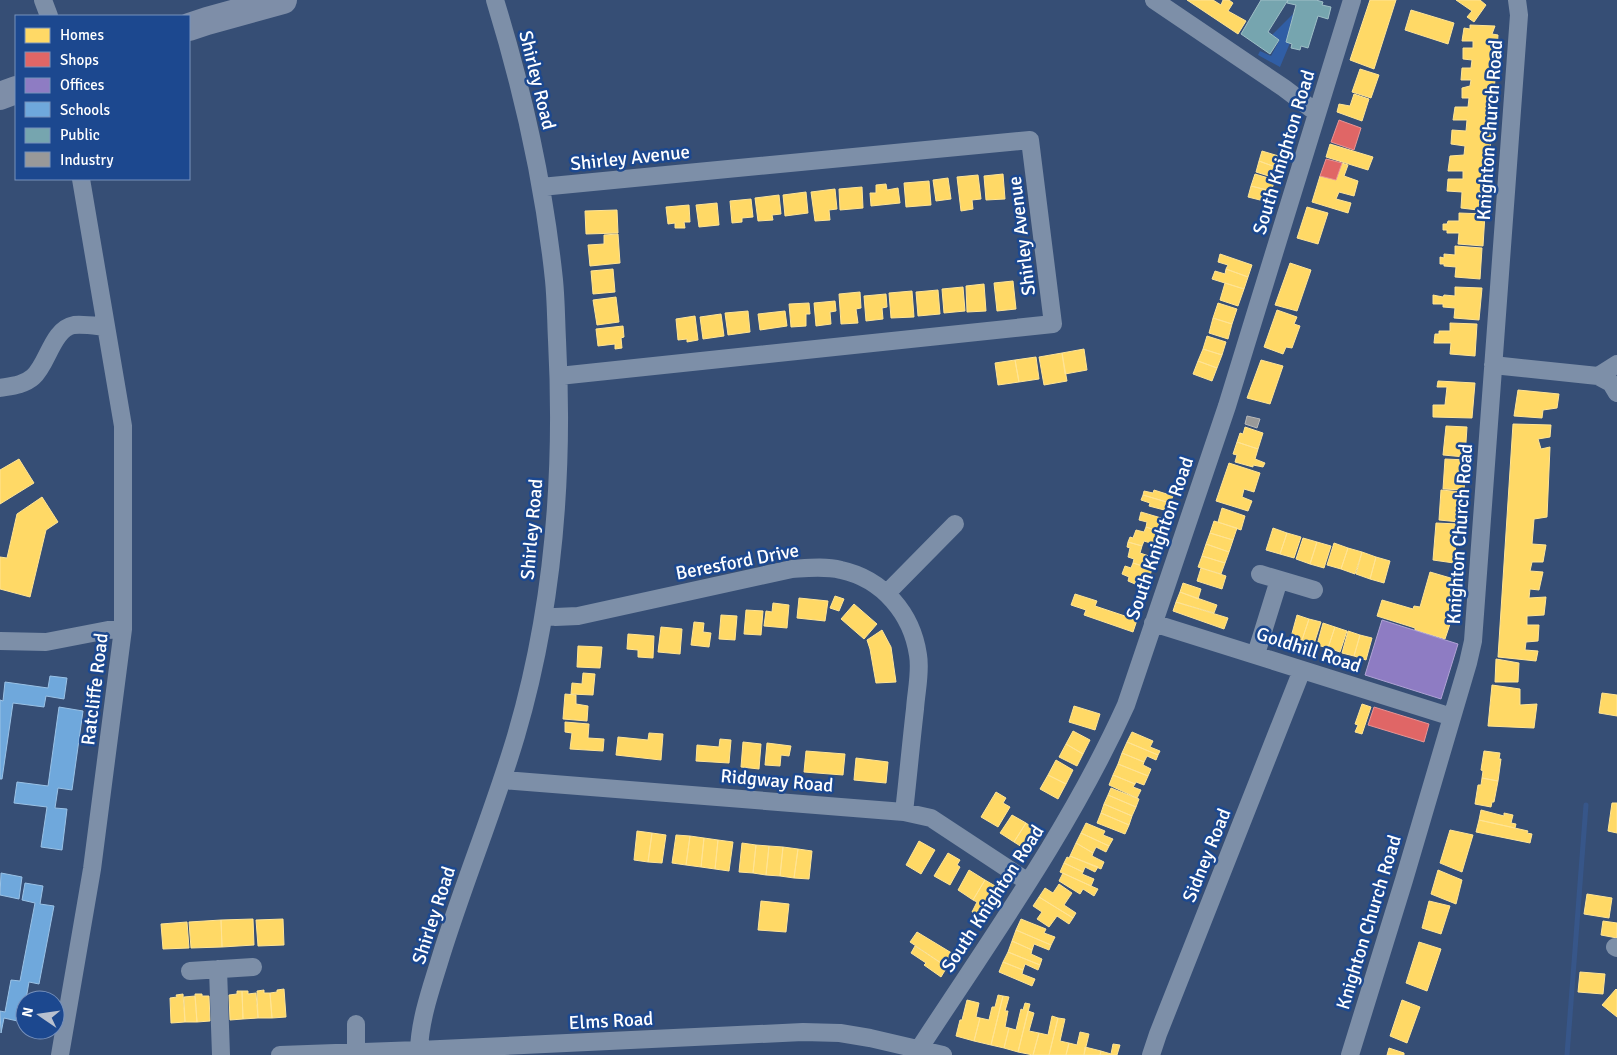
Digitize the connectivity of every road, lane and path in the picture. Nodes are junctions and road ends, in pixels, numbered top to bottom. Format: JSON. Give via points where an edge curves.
{"nodes":[{"id":1,"x":43,"y":0,"type":"edge"},
{"id":2,"x":283,"y":0,"type":"edge"},
{"id":3,"x":495,"y":0,"type":"edge"},
{"id":4,"x":1154,"y":0,"type":"edge"},
{"id":5,"x":1352,"y":0,"type":"edge"},
{"id":6,"x":1517,"y":0,"type":"edge"},
{"id":7,"x":49,"y":15,"type":"edge"},
{"id":8,"x":190,"y":28,"type":"edge"},
{"id":9,"x":15,"y":90,"type":"edge"},
{"id":10,"x":0,"y":96,"type":"edge"},
{"id":11,"x":1317,"y":112,"type":"junction"},
{"id":12,"x":81,"y":180,"type":"edge"},
{"id":13,"x":541,"y":188,"type":"junction"},
{"id":14,"x":106,"y":327,"type":"junction"},
{"id":15,"x":1617,"y":364,"type":"edge"},
{"id":16,"x":1493,"y":365,"type":"junction"},
{"id":17,"x":559,"y":376,"type":"junction"},
{"id":18,"x":1598,"y":376,"type":"junction"},
{"id":19,"x":0,"y":388,"type":"edge"},
{"id":20,"x":1617,"y":393,"type":"edge"},
{"id":21,"x":955,"y":524,"type":"dead end"},
{"id":22,"x":1260,"y":574,"type":"dead end"},
{"id":23,"x":1279,"y":580,"type":"junction"},
{"id":24,"x":1314,"y":590,"type":"dead end"},
{"id":25,"x":887,"y":593,"type":"junction"},
{"id":26,"x":544,"y":615,"type":"junction"},
{"id":27,"x":1153,"y":622,"type":"junction"},
{"id":28,"x":123,"y":629,"type":"junction"},
{"id":29,"x":0,"y":641,"type":"edge"},
{"id":30,"x":1256,"y":654,"type":"junction"},
{"id":31,"x":1302,"y":670,"type":"junction"},
{"id":32,"x":1452,"y":717,"type":"junction"},
{"id":33,"x":503,"y":780,"type":"junction"},
{"id":34,"x":904,"y":812,"type":"junction"},
{"id":35,"x":1028,"y":882,"type":"junction"},
{"id":36,"x":253,"y":967,"type":"dead end"},
{"id":37,"x":218,"y":969,"type":"junction"},
{"id":38,"x":190,"y":970,"type":"dead end"},
{"id":39,"x":356,"y":1024,"type":"dead end"},
{"id":40,"x":920,"y":1049,"type":"junction"},
{"id":41,"x":419,"y":1050,"type":"junction"},
{"id":42,"x":356,"y":1052,"type":"junction"},
{"id":43,"x":60,"y":1055,"type":"edge"},
{"id":44,"x":221,"y":1055,"type":"edge"},
{"id":45,"x":280,"y":1055,"type":"edge"},
{"id":46,"x":942,"y":1055,"type":"edge"},
{"id":47,"x":1151,"y":1055,"type":"edge"},
{"id":48,"x":1350,"y":1055,"type":"edge"}],
"edges":[{"from":1,"to":7,"type":"street"},
{"from":2,"to":8,"type":"highway"},
{"from":3,"to":13,"type":"street","name":"Shirley Road","via":[[526,113]]},
{"from":4,"to":11,"type":"street"},
{"from":5,"to":11,"type":"street","name":"South Knighton Road"},
{"from":6,"to":16,"type":"street","name":"Knighton Church Road","via":[[1520,15]]},
{"from":9,"to":10,"type":"highway"},
{"from":11,"to":27,"type":"street","name":"South Knighton Road","via":[[1227,406]]},
{"from":12,"to":14,"type":"street","name":"Ratcliffe Road"},
{"from":13,"to":17,"type":"street","name":"Shirley Road","via":[[554,280]]},
{"from":13,"to":17,"type":"street","name":"Shirley Avenue","via":[[1030,140],[1053,324]]},
{"from":14,"to":19,"type":"street","via":[[73,325],[64,330],[33,377],[21,384]]},
{"from":14,"to":28,"type":"street","name":"Ratcliffe Road","via":[[123,426]]},
{"from":15,"to":18,"type":"street"},
{"from":16,"to":18,"type":"street"},
{"from":16,"to":32,"type":"street","name":"Knighton Church Road","via":[[1475,622],[1468,663]]},
{"from":17,"to":26,"type":"street","name":"Shirley Road","via":[[558,497]]},
{"from":18,"to":20,"type":"street","via":[[1611,383]]},
{"from":21,"to":25,"type":"street"},
{"from":22,"to":23,"type":"street"},
{"from":23,"to":24,"type":"street"},
{"from":23,"to":30,"type":"street"},
{"from":25,"to":26,"type":"street","name":"Beresford Drive","via":[[863,577],[818,567],[792,569],[578,616]]},
{"from":25,"to":34,"type":"street","name":"Beresford Drive","via":[[903,613],[918,657]]},
{"from":26,"to":33,"type":"street","name":"Shirley Road","via":[[528,690]]},
{"from":27,"to":30,"type":"street","name":"Goldhill Road"},
{"from":27,"to":35,"type":"street","name":"South Knighton Road","via":[[1126,705],[1110,741],[1072,812]]},
{"from":28,"to":29,"type":"street","via":[[46,642]]},
{"from":28,"to":43,"type":"street","name":"Ratcliffe Road","via":[[92,869]]},
{"from":30,"to":31,"type":"street","name":"Goldhill Road"},
{"from":31,"to":32,"type":"street","name":"Goldhill Road"},
{"from":31,"to":47,"type":"street","name":"Sidney Road"},
{"from":32,"to":48,"type":"street","name":"Knighton Church Road"},
{"from":33,"to":34,"type":"street","name":"Ridgway Road"},
{"from":33,"to":41,"type":"street","name":"Shirley Road","via":[[430,992],[419,1036]]},
{"from":34,"to":35,"type":"street","name":"Ridgway Road","via":[[931,818]]},
{"from":35,"to":40,"type":"street","name":"South Knighton Road"},
{"from":36,"to":37,"type":"street"},
{"from":37,"to":38,"type":"street"},
{"from":37,"to":44,"type":"street"},
{"from":39,"to":42,"type":"street"},
{"from":40,"to":41,"type":"street","name":"Elms Road","via":[[840,1033],[803,1032]]},
{"from":40,"to":46,"type":"street","name":"Elms Road"},
{"from":41,"to":42,"type":"street","name":"Elms Road"},
{"from":42,"to":45,"type":"street","name":"Elms Road"}]}
